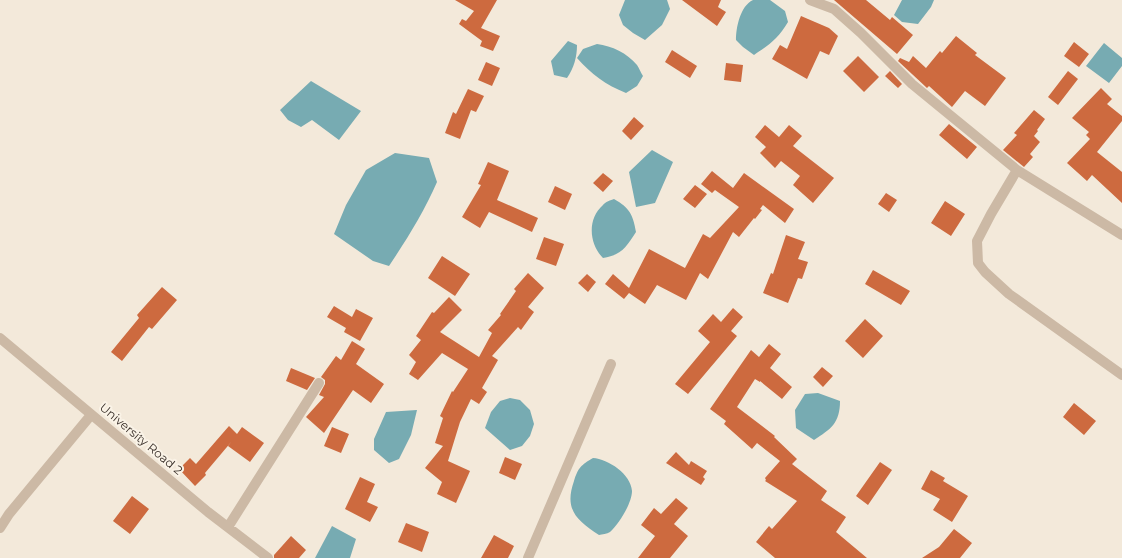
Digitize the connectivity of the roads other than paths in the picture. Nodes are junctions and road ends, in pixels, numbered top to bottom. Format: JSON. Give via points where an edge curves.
{"nodes":[{"id":1,"x":810,"y":0,"type":"edge"},
{"id":2,"x":1016,"y":170,"type":"junction"},
{"id":3,"x":1122,"y":235,"type":"edge"},
{"id":4,"x":0,"y":338,"type":"edge"},
{"id":5,"x":611,"y":364,"type":"dead end"},
{"id":6,"x":1122,"y":375,"type":"edge"},
{"id":7,"x":319,"y":383,"type":"dead end"},
{"id":8,"x":91,"y":415,"type":"junction"},
{"id":9,"x":228,"y":527,"type":"junction"},
{"id":10,"x":0,"y":528,"type":"edge"},
{"id":11,"x":268,"y":558,"type":"edge"},
{"id":12,"x":528,"y":558,"type":"edge"}],
"edges":[{"from":1,"to":2,"type":"street","via":[[834,9],[912,84]]},
{"from":2,"to":3,"type":"street"},
{"from":2,"to":6,"type":"street","via":[[977,241],[978,263],[1009,294]]},
{"from":4,"to":8,"type":"street","name":"University Road 2"},
{"from":5,"to":12,"type":"street"},
{"from":7,"to":9,"type":"street"},
{"from":8,"to":9,"type":"street","name":"University Road 2"},
{"from":8,"to":10,"type":"street"},
{"from":9,"to":11,"type":"street","name":"University Road 2"}]}
